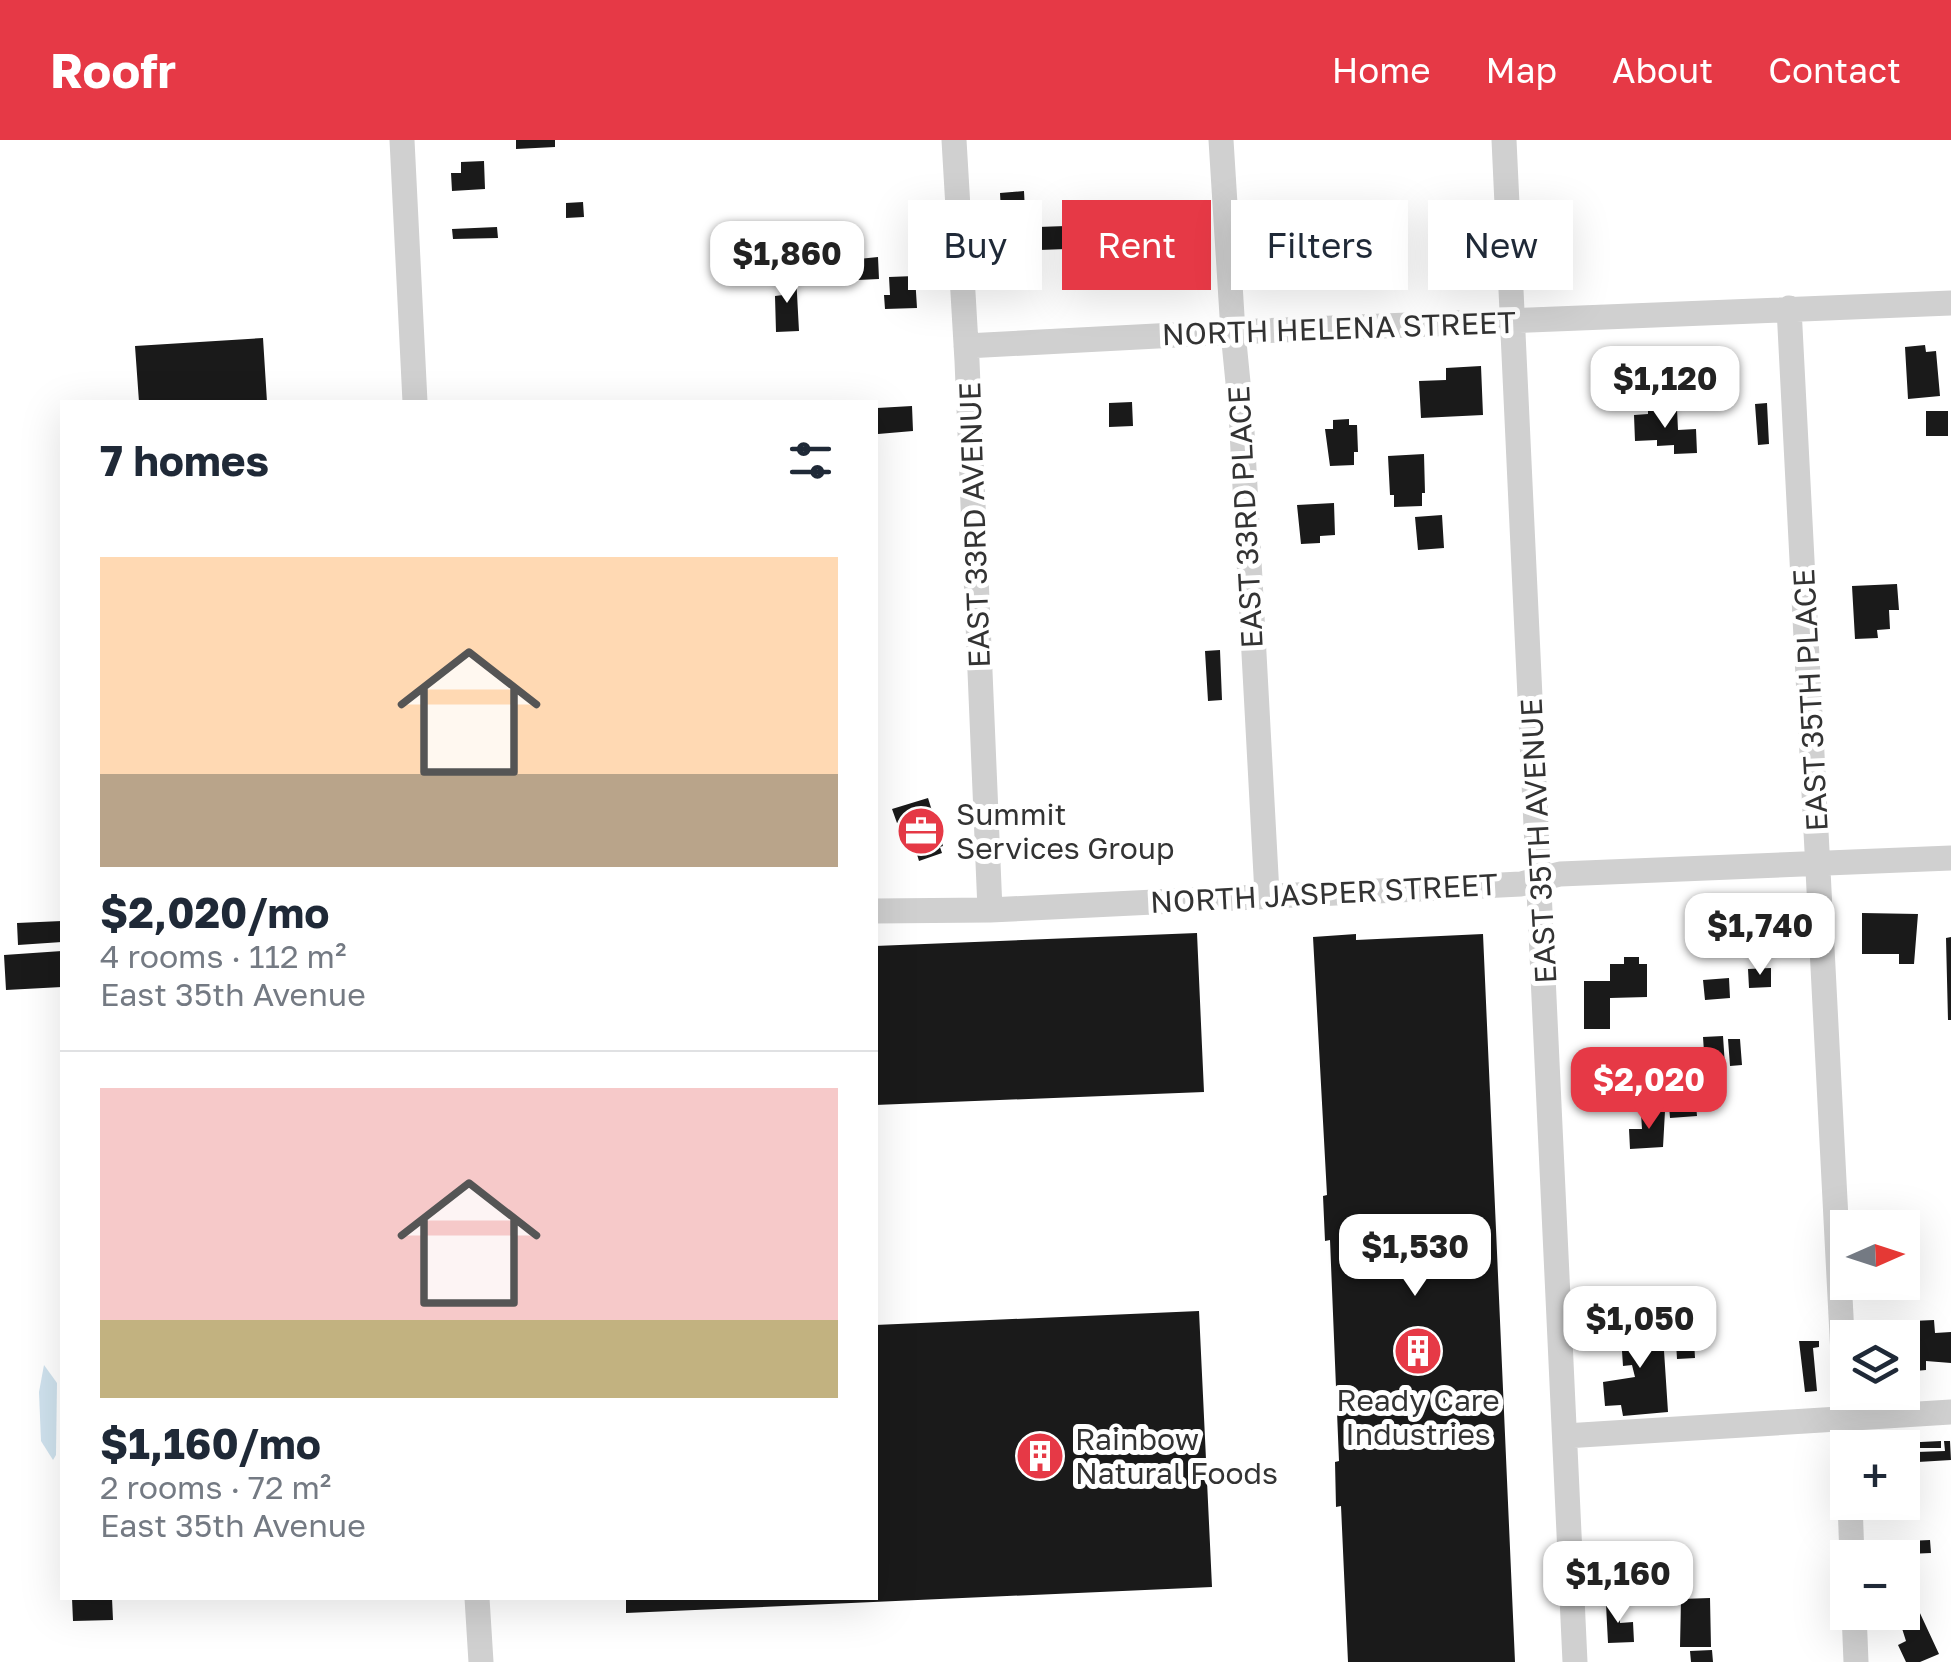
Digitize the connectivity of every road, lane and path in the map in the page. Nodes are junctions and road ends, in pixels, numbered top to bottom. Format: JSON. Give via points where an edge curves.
{"nodes":[{"id":1,"x":402,"y":140,"type":"edge"},
{"id":2,"x":954,"y":140,"type":"edge"},
{"id":3,"x":1220,"y":140,"type":"edge"},
{"id":4,"x":1504,"y":140,"type":"edge"},
{"id":5,"x":1951,"y":303,"type":"edge"},
{"id":6,"x":1788,"y":308,"type":"junction"},
{"id":7,"x":1514,"y":321,"type":"junction"},
{"id":8,"x":1232,"y":332,"type":"junction"},
{"id":9,"x":966,"y":346,"type":"junction"},
{"id":10,"x":415,"y":400,"type":"edge"},
{"id":11,"x":1951,"y":858,"type":"edge"},
{"id":12,"x":1819,"y":862,"type":"junction"},
{"id":13,"x":1540,"y":878,"type":"junction"},
{"id":14,"x":1267,"y":894,"type":"junction"},
{"id":15,"x":990,"y":910,"type":"junction"},
{"id":16,"x":878,"y":911,"type":"edge"},
{"id":17,"x":1951,"y":1412,"type":"edge"},
{"id":18,"x":1846,"y":1416,"type":"junction"},
{"id":19,"x":1847,"y":1430,"type":"edge"},
{"id":20,"x":1565,"y":1436,"type":"junction"},
{"id":21,"x":477,"y":1600,"type":"edge"},
{"id":22,"x":1855,"y":1630,"type":"edge"},
{"id":23,"x":481,"y":1662,"type":"edge"},
{"id":24,"x":1575,"y":1662,"type":"edge"},
{"id":25,"x":1856,"y":1662,"type":"edge"}],
"edges":[{"from":1,"to":10,"type":"street"},
{"from":2,"to":9,"type":"street","name":"EAST 33RD AVENUE"},
{"from":3,"to":8,"type":"street","name":"EAST 33RD PLACE"},
{"from":4,"to":7,"type":"street","name":"EAST 35TH AVENUE"},
{"from":5,"to":6,"type":"street","name":"NORTH HELENA STREET"},
{"from":6,"to":7,"type":"street","name":"NORTH HELENA STREET"},
{"from":6,"to":12,"type":"street","name":"EAST 35TH PLACE"},
{"from":7,"to":8,"type":"street","name":"NORTH HELENA STREET"},
{"from":7,"to":13,"type":"street","name":"EAST 35TH AVENUE"},
{"from":8,"to":9,"type":"street","name":"NORTH HELENA STREET"},
{"from":8,"to":14,"type":"street","name":"EAST 33RD PLACE"},
{"from":9,"to":15,"type":"street","name":"EAST 33RD AVENUE"},
{"from":11,"to":12,"type":"street","name":"NORTH JASPER STREET"},
{"from":12,"to":13,"type":"street","name":"NORTH JASPER STREET"},
{"from":12,"to":18,"type":"street","name":"EAST 35TH PLACE"},
{"from":13,"to":14,"type":"street","name":"NORTH JASPER STREET"},
{"from":13,"to":20,"type":"street","name":"EAST 35TH AVENUE"},
{"from":14,"to":15,"type":"street","name":"NORTH JASPER STREET"},
{"from":15,"to":16,"type":"street","name":"NORTH JASPER STREET"},
{"from":17,"to":18,"type":"street"},
{"from":18,"to":19,"type":"street","name":"EAST 35TH PLACE"},
{"from":18,"to":20,"type":"street"},
{"from":20,"to":24,"type":"street","name":"EAST 35TH AVENUE"},
{"from":21,"to":23,"type":"street"},
{"from":22,"to":25,"type":"street"}]}
